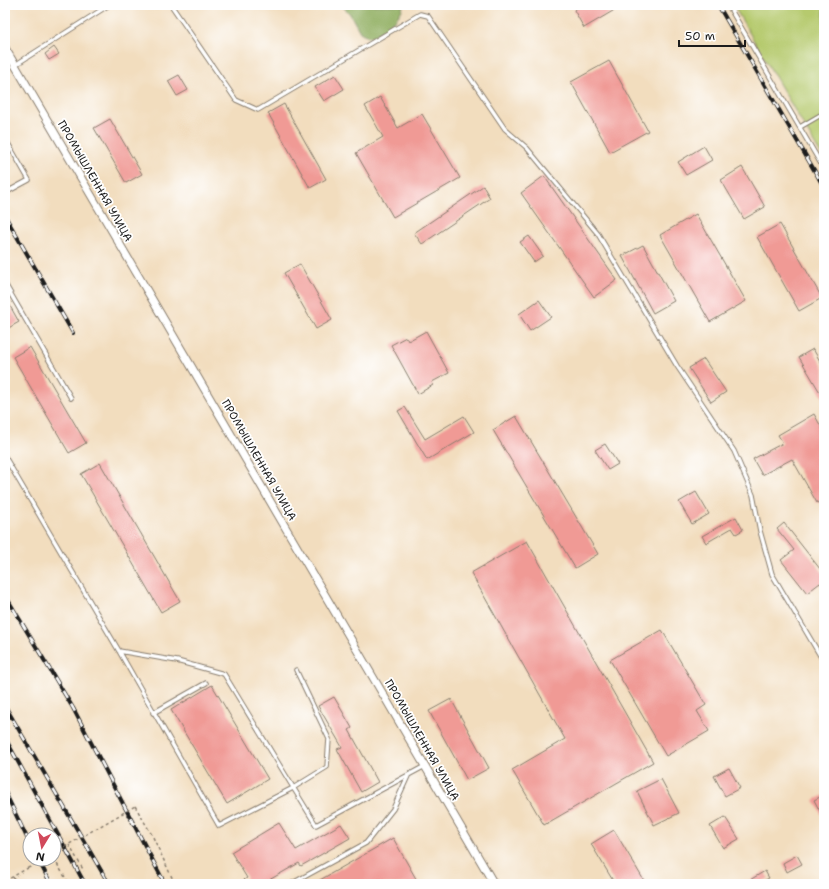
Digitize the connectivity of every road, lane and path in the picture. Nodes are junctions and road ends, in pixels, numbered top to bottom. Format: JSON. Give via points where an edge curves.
{"nodes":[{"id":1,"x":109,"y":5,"type":"edge"},
{"id":2,"x":171,"y":5,"type":"edge"},
{"id":3,"x":728,"y":5,"type":"edge"},
{"id":4,"x":5,"y":48,"type":"edge"},
{"id":5,"x":15,"y":65,"type":"junction"},
{"id":6,"x":824,"y":112,"type":"edge"},
{"id":7,"x":800,"y":127,"type":"junction"},
{"id":8,"x":5,"y":138,"type":"edge"},
{"id":9,"x":824,"y":170,"type":"edge"},
{"id":10,"x":5,"y":193,"type":"edge"},
{"id":11,"x":5,"y":284,"type":"edge"},
{"id":12,"x":71,"y":398,"type":"dead end"},
{"id":13,"x":5,"y":457,"type":"edge"},
{"id":14,"x":119,"y":651,"type":"junction"},
{"id":15,"x":824,"y":662,"type":"edge"},
{"id":16,"x":296,"y":670,"type":"dead end"},
{"id":17,"x":206,"y":683,"type":"dead end"},
{"id":18,"x":153,"y":713,"type":"junction"},
{"id":19,"x":425,"y":766,"type":"junction"},
{"id":20,"x":408,"y":775,"type":"junction"},
{"id":21,"x":293,"y":788,"type":"junction"},
{"id":22,"x":69,"y":845,"type":"junction"},
{"id":23,"x":62,"y":849,"type":"edge"},
{"id":24,"x":30,"y":867,"type":"edge"},
{"id":25,"x":59,"y":867,"type":"edge"},
{"id":26,"x":84,"y":871,"type":"dead end"},
{"id":27,"x":13,"y":876,"type":"junction"},
{"id":28,"x":5,"y":881,"type":"edge"},
{"id":29,"x":68,"y":882,"type":"dead end"},
{"id":30,"x":17,"y":884,"type":"edge"},
{"id":31,"x":37,"y":884,"type":"edge"},
{"id":32,"x":44,"y":884,"type":"edge"},
{"id":33,"x":175,"y":884,"type":"edge"},
{"id":34,"x":291,"y":884,"type":"edge"},
{"id":35,"x":494,"y":884,"type":"edge"}],
"edges":[{"from":1,"to":5,"type":"lane"},
{"from":2,"to":15,"type":"lane","via":[[236,100],[258,110],[420,14],[428,16],[505,129],[527,148],[598,234],[677,366],[734,451],[753,495],[772,574]]},
{"from":3,"to":7,"type":"lane"},
{"from":4,"to":5,"type":"street","name":"ПРОМЫШЛЕННАЯ УЛИЦА"},
{"from":5,"to":19,"type":"street","name":"ПРОМЫШЛЕННАЯ УЛИЦА"},
{"from":6,"to":7,"type":"lane"},
{"from":7,"to":9,"type":"lane"},
{"from":8,"to":10,"type":"lane","via":[[29,180]]},
{"from":11,"to":12,"type":"lane"},
{"from":13,"to":14,"type":"lane"},
{"from":14,"to":18,"type":"lane"},
{"from":14,"to":21,"type":"lane","via":[[224,674]]},
{"from":16,"to":21,"type":"lane","via":[[329,739],[327,767]]},
{"from":17,"to":18,"type":"lane"},
{"from":18,"to":21,"type":"lane","via":[[219,826]]},
{"from":19,"to":20,"type":"lane"},
{"from":19,"to":35,"type":"street","name":"ПРОМЫШЛЕННАЯ УЛИЦА"},
{"from":20,"to":21,"type":"lane","via":[[316,825]]},
{"from":20,"to":34,"type":"lane","via":[[393,809],[366,843]]},
{"from":22,"to":23,"type":"path","bridge":true},
{"from":22,"to":26,"type":"path"},
{"from":22,"to":33,"type":"path","bridge":true,"via":[[135,806]]},
{"from":24,"to":27,"type":"path","bridge":true},
{"from":25,"to":29,"type":"path"},
{"from":27,"to":28,"type":"path"},
{"from":27,"to":30,"type":"path"},
{"from":31,"to":32,"type":"path"}]}
